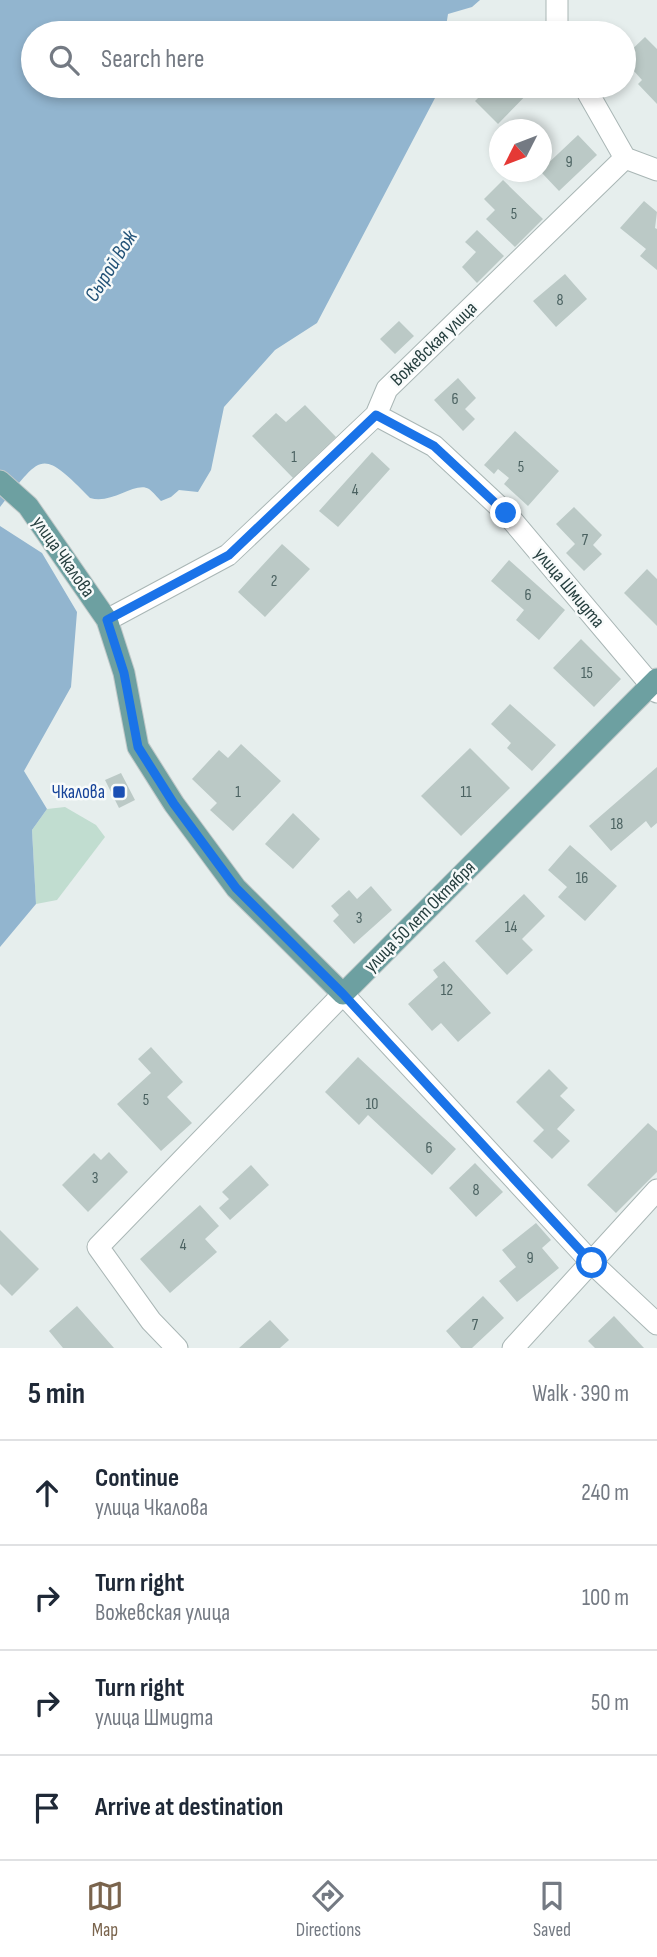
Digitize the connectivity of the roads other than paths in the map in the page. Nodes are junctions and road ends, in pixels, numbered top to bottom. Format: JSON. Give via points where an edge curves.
{"nodes":[{"id":1,"x":557,"y":0,"type":"edge"},
{"id":2,"x":557,"y":21,"type":"edge"},
{"id":3,"x":591,"y":98,"type":"edge"},
{"id":4,"x":625,"y":158,"type":"junction"},
{"id":5,"x":657,"y":170,"type":"edge"},
{"id":6,"x":376,"y":415,"type":"junction"},
{"id":7,"x":0,"y":481,"type":"edge"},
{"id":8,"x":107,"y":620,"type":"junction"},
{"id":9,"x":655,"y":686,"type":"edge"},
{"id":10,"x":343,"y":994,"type":"junction"},
{"id":11,"x":657,"y":1190,"type":"edge"},
{"id":12,"x":592,"y":1263,"type":"junction"},
{"id":13,"x":657,"y":1324,"type":"edge"},
{"id":14,"x":177,"y":1348,"type":"edge"},
{"id":15,"x":513,"y":1348,"type":"edge"}],
"edges":[{"from":1,"to":2,"type":"street"},
{"from":3,"to":4,"type":"street"},
{"from":4,"to":5,"type":"street"},
{"from":4,"to":6,"type":"street","name":"Вожевская улица","via":[[387,390]]},
{"from":6,"to":8,"type":"street","name":"Вожевская улица","via":[[229,555]]},
{"from":6,"to":9,"type":"street","name":"улица Шмидта","via":[[434,446],[506,513]]},
{"from":7,"to":8,"type":"main road","name":"улица Чкалова","via":[[28,506]]},
{"from":8,"to":10,"type":"main road","name":"улица Чкалова","via":[[124,673],[138,747],[236,888]]},
{"from":9,"to":10,"type":"main road","name":"улица 50 лет Октября"},
{"from":10,"to":12,"type":"street","name":"улица Чкалова"},
{"from":10,"to":14,"type":"street","name":"улица 50 лет Октября","via":[[97,1247],[151,1321]]},
{"from":11,"to":12,"type":"street"},
{"from":12,"to":13,"type":"street","name":"улица Чкалова"},
{"from":12,"to":15,"type":"street"}]}
